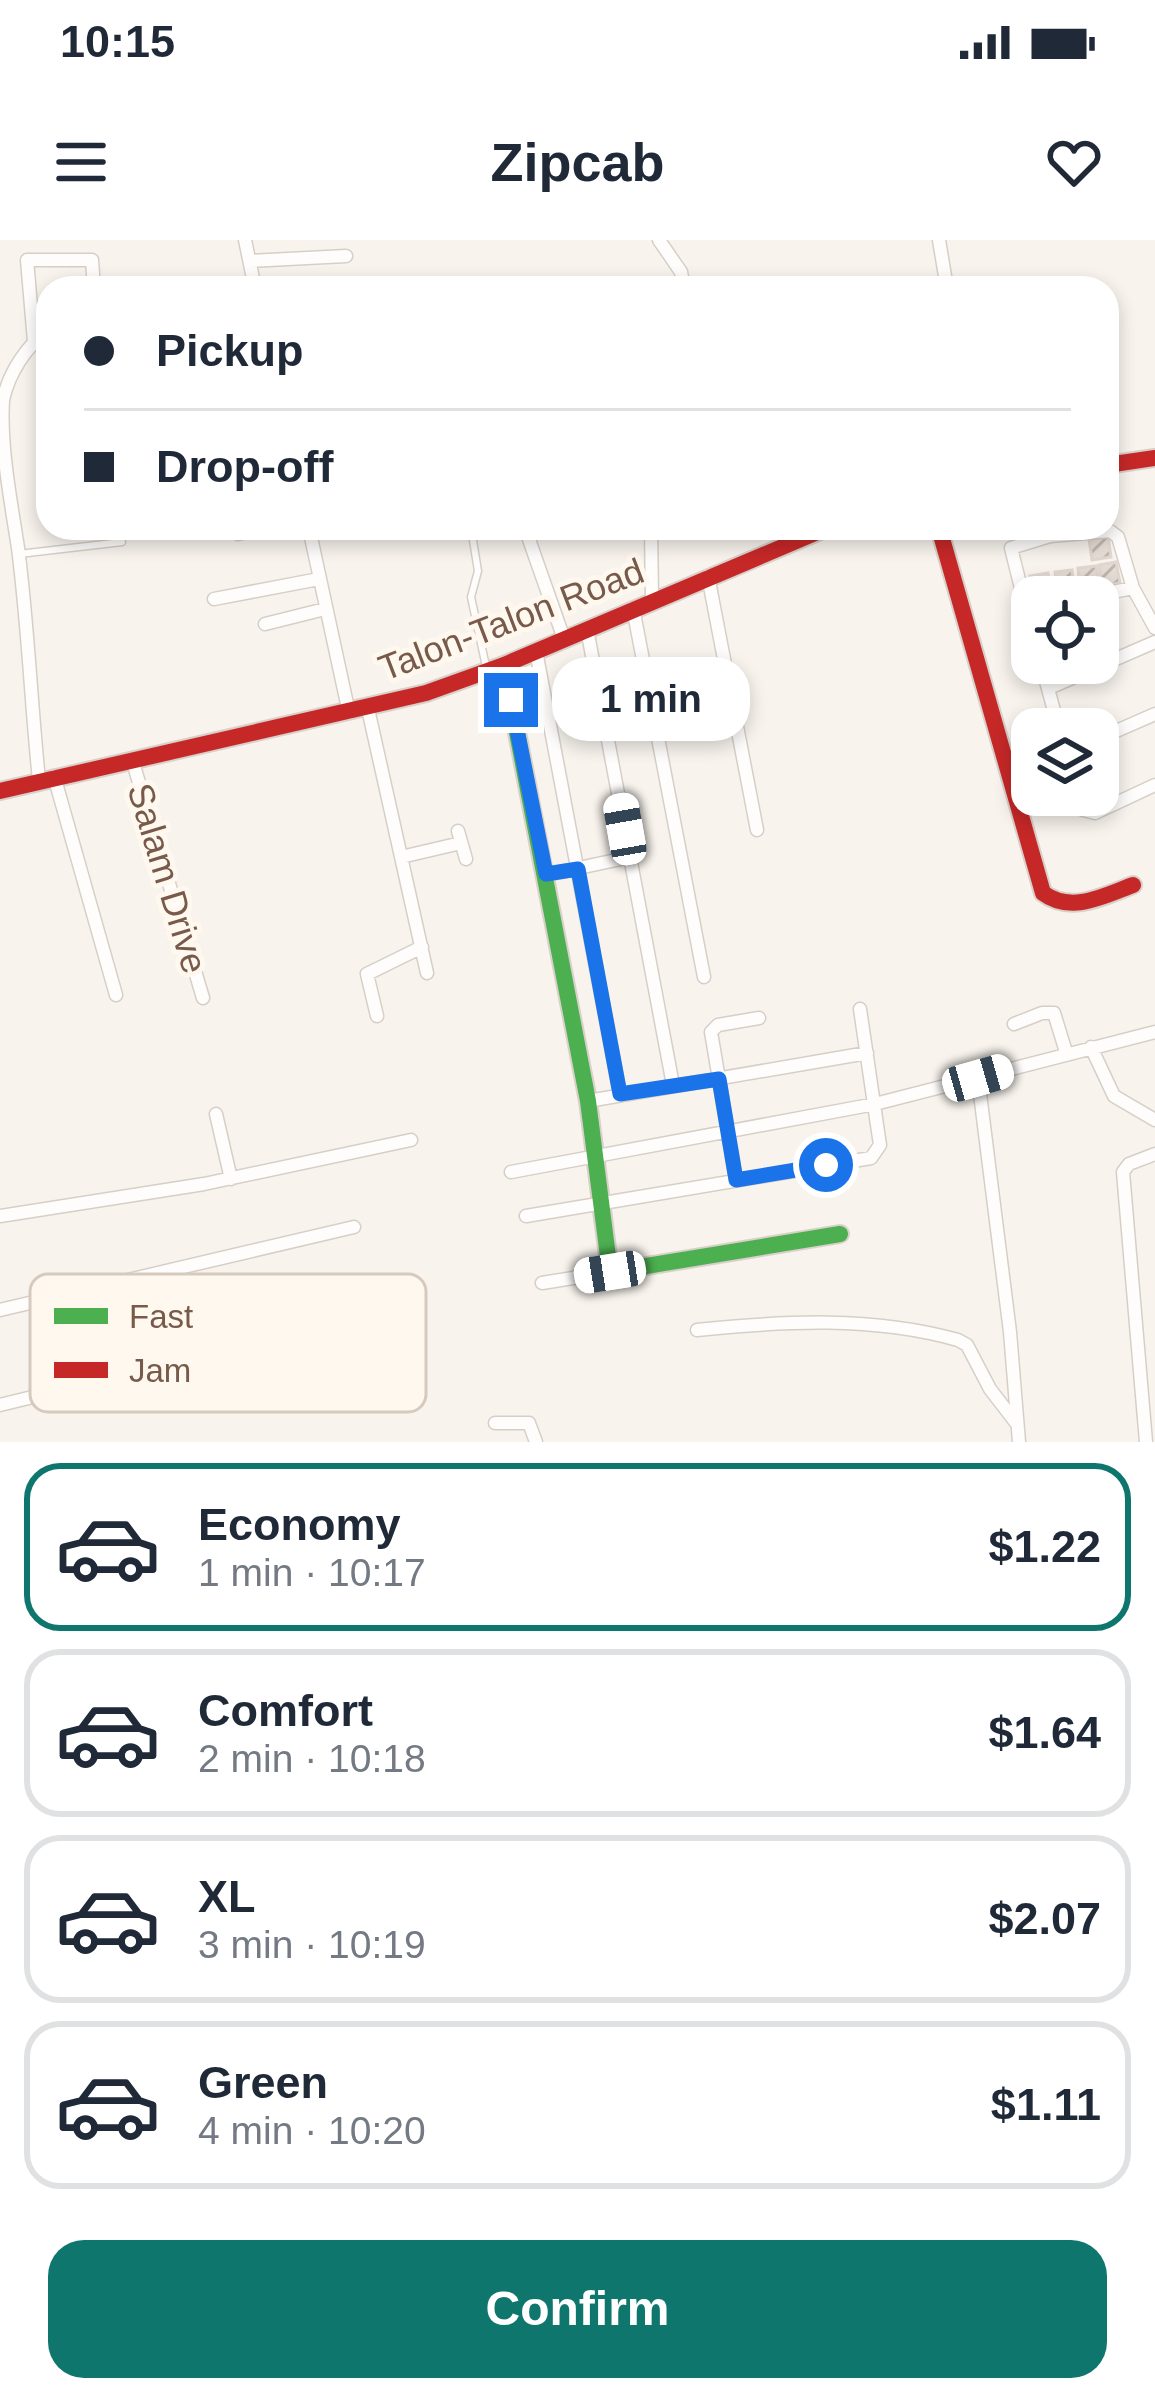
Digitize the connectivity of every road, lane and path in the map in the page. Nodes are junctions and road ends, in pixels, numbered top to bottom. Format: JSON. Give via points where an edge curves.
{"nodes":[{"id":1,"x":245,"y":240,"type":"edge"},
{"id":2,"x":659,"y":240,"type":"edge"},
{"id":3,"x":939,"y":240,"type":"edge"},
{"id":4,"x":346,"y":256,"type":"dead end"},
{"id":5,"x":250,"y":261,"type":"junction"},
{"id":6,"x":93,"y":276,"type":"edge"},
{"id":7,"x":253,"y":276,"type":"edge"},
{"id":8,"x":682,"y":276,"type":"edge"},
{"id":9,"x":945,"y":276,"type":"edge"},
{"id":10,"x":34,"y":341,"type":"joint"},
{"id":11,"x":1155,"y":458,"type":"edge"},
{"id":12,"x":1119,"y":463,"type":"edge"},
{"id":13,"x":311,"y":540,"type":"edge"},
{"id":14,"x":473,"y":540,"type":"edge"},
{"id":15,"x":529,"y":540,"type":"edge"},
{"id":16,"x":651,"y":540,"type":"edge"},
{"id":17,"x":797,"y":540,"type":"edge"},
{"id":18,"x":942,"y":540,"type":"edge"},
{"id":19,"x":1030,"y":540,"type":"edge"},
{"id":20,"x":1116,"y":540,"type":"edge"},
{"id":21,"x":122,"y":542,"type":"dead end"},
{"id":22,"x":19,"y":554,"type":"junction"},
{"id":23,"x":707,"y":576,"type":"junction"},
{"id":24,"x":1019,"y":576,"type":"edge"},
{"id":25,"x":319,"y":578,"type":"junction"},
{"id":26,"x":1133,"y":589,"type":"junction"},
{"id":27,"x":1119,"y":591,"type":"edge"},
{"id":28,"x":214,"y":599,"type":"dead end"},
{"id":29,"x":652,"y":599,"type":"junction"},
{"id":30,"x":633,"y":608,"type":"junction"},
{"id":31,"x":325,"y":609,"type":"junction"},
{"id":32,"x":266,"y":624,"type":"dead end"},
{"id":33,"x":1155,"y":628,"type":"edge"},
{"id":34,"x":587,"y":629,"type":"junction"},
{"id":35,"x":564,"y":638,"type":"junction"},
{"id":36,"x":1155,"y":642,"type":"edge"},
{"id":37,"x":536,"y":651,"type":"junction"},
{"id":38,"x":495,"y":668,"type":"junction"},
{"id":39,"x":1048,"y":684,"type":"edge"},
{"id":40,"x":1049,"y":688,"type":"junction"},
{"id":41,"x":1054,"y":708,"type":"edge"},
{"id":42,"x":358,"y":711,"type":"junction"},
{"id":43,"x":1155,"y":714,"type":"edge"},
{"id":44,"x":1119,"y":730,"type":"edge"},
{"id":45,"x":132,"y":759,"type":"junction"},
{"id":46,"x":46,"y":778,"type":"junction"},
{"id":47,"x":1155,"y":785,"type":"edge"},
{"id":48,"x":0,"y":791,"type":"edge"},
{"id":49,"x":1119,"y":802,"type":"edge"},
{"id":50,"x":757,"y":830,"type":"dead end"},
{"id":51,"x":401,"y":857,"type":"junction"},
{"id":52,"x":630,"y":857,"type":"junction"},
{"id":53,"x":466,"y":859,"type":"dead end"},
{"id":54,"x":578,"y":869,"type":"junction"},
{"id":55,"x":546,"y":874,"type":"junction"},
{"id":56,"x":1133,"y":885,"type":"dead end"},
{"id":57,"x":422,"y":947,"type":"junction"},
{"id":58,"x":427,"y":973,"type":"dead end"},
{"id":59,"x":704,"y":976,"type":"dead end"},
{"id":60,"x":116,"y":994,"type":"dead end"},
{"id":61,"x":203,"y":998,"type":"dead end"},
{"id":62,"x":860,"y":1009,"type":"dead end"},
{"id":63,"x":377,"y":1016,"type":"dead end"},
{"id":64,"x":759,"y":1018,"type":"dead end"},
{"id":65,"x":1014,"y":1024,"type":"dead end"},
{"id":66,"x":1155,"y":1032,"type":"edge"},
{"id":67,"x":1091,"y":1047,"type":"junction"},
{"id":68,"x":867,"y":1052,"type":"junction"},
{"id":69,"x":1066,"y":1052,"type":"junction"},
{"id":70,"x":978,"y":1078,"type":"junction"},
{"id":71,"x":719,"y":1079,"type":"junction"},
{"id":72,"x":673,"y":1084,"type":"junction"},
{"id":73,"x":620,"y":1094,"type":"junction"},
{"id":74,"x":588,"y":1101,"type":"junction"},
{"id":75,"x":875,"y":1104,"type":"junction"},
{"id":76,"x":216,"y":1114,"type":"dead end"},
{"id":77,"x":1155,"y":1120,"type":"edge"},
{"id":78,"x":726,"y":1129,"type":"junction"},
{"id":79,"x":411,"y":1139,"type":"dead end"},
{"id":80,"x":596,"y":1154,"type":"junction"},
{"id":81,"x":1155,"y":1154,"type":"edge"},
{"id":82,"x":511,"y":1172,"type":"dead end"},
{"id":83,"x":231,"y":1179,"type":"junction"},
{"id":84,"x":736,"y":1180,"type":"junction"},
{"id":85,"x":603,"y":1205,"type":"junction"},
{"id":86,"x":0,"y":1216,"type":"edge"},
{"id":87,"x":526,"y":1216,"type":"dead end"},
{"id":88,"x":354,"y":1227,"type":"dead end"},
{"id":89,"x":840,"y":1234,"type":"dead end"},
{"id":90,"x":610,"y":1272,"type":"junction"},
{"id":91,"x":154,"y":1274,"type":"edge"},
{"id":92,"x":542,"y":1283,"type":"dead end"},
{"id":93,"x":30,"y":1303,"type":"edge"},
{"id":94,"x":0,"y":1310,"type":"edge"},
{"id":95,"x":697,"y":1330,"type":"dead end"},
{"id":96,"x":1155,"y":1369,"type":"edge"},
{"id":97,"x":1139,"y":1370,"type":"junction"},
{"id":98,"x":30,"y":1398,"type":"edge"},
{"id":99,"x":0,"y":1405,"type":"edge"},
{"id":100,"x":495,"y":1423,"type":"dead end"},
{"id":101,"x":1017,"y":1424,"type":"junction"},
{"id":102,"x":536,"y":1442,"type":"edge"},
{"id":103,"x":1019,"y":1442,"type":"edge"},
{"id":104,"x":1146,"y":1442,"type":"edge"}],
"edges":[{"from":1,"to":5,"type":"street"},
{"from":2,"to":8,"type":"street"},
{"from":3,"to":9,"type":"street"},
{"from":4,"to":5,"type":"street"},
{"from":5,"to":7,"type":"street"},
{"from":6,"to":10,"type":"street","via":[[92,260],[27,260]]},
{"from":10,"to":22,"type":"street","via":[[10,380],[2,417]]},
{"from":11,"to":12,"type":"street"},
{"from":13,"to":25,"type":"street"},
{"from":14,"to":38,"type":"lane","via":[[478,571],[471,597]]},
{"from":15,"to":35,"type":"street"},
{"from":16,"to":29,"type":"street"},
{"from":17,"to":23,"type":"street","name":"Talon-Talon Road"},
{"from":18,"to":56,"type":"street","via":[[1043,893],[1065,906]]},
{"from":19,"to":24,"type":"street","via":[[1011,548]]},
{"from":20,"to":26,"type":"street"},
{"from":21,"to":22,"type":"lane"},
{"from":22,"to":46,"type":"street"},
{"from":23,"to":29,"type":"street","name":"Talon-Talon Road"},
{"from":23,"to":50,"type":"street"},
{"from":25,"to":28,"type":"street"},
{"from":25,"to":31,"type":"street"},
{"from":26,"to":27,"type":"street"},
{"from":26,"to":33,"type":"street"},
{"from":29,"to":30,"type":"street","name":"Talon-Talon Road"},
{"from":30,"to":34,"type":"street","name":"Talon-Talon Road"},
{"from":30,"to":59,"type":"street"},
{"from":31,"to":32,"type":"street"},
{"from":31,"to":42,"type":"street"},
{"from":34,"to":35,"type":"street","name":"Talon-Talon Road"},
{"from":34,"to":52,"type":"street"},
{"from":35,"to":37,"type":"street","name":"Talon-Talon Road"},
{"from":36,"to":40,"type":"street"},
{"from":37,"to":38,"type":"street","name":"Talon-Talon Road"},
{"from":37,"to":54,"type":"street"},
{"from":38,"to":42,"type":"street","name":"Talon-Talon Road"},
{"from":38,"to":55,"type":"street"},
{"from":39,"to":40,"type":"street"},
{"from":40,"to":41,"type":"street"},
{"from":42,"to":45,"type":"street","name":"Talon-Talon Road"},
{"from":42,"to":51,"type":"street"},
{"from":43,"to":44,"type":"street"},
{"from":45,"to":46,"type":"street","name":"Talon-Talon Road"},
{"from":45,"to":61,"type":"street","name":"Salam Drive"},
{"from":46,"to":48,"type":"street","name":"Talon-Talon Road"},
{"from":46,"to":60,"type":"street"},
{"from":47,"to":49,"type":"street"},
{"from":51,"to":53,"type":"street","via":[[460,837]]},
{"from":51,"to":57,"type":"street"},
{"from":52,"to":54,"type":"street"},
{"from":52,"to":72,"type":"street"},
{"from":54,"to":55,"type":"street"},
{"from":54,"to":73,"type":"street"},
{"from":55,"to":74,"type":"street"},
{"from":57,"to":58,"type":"street"},
{"from":57,"to":63,"type":"street","via":[[367,974]]},
{"from":62,"to":68,"type":"street"},
{"from":64,"to":71,"type":"street","via":[[711,1031]]},
{"from":65,"to":69,"type":"street","via":[[1054,1013]]},
{"from":66,"to":67,"type":"street"},
{"from":67,"to":69,"type":"street"},
{"from":67,"to":77,"type":"street","via":[[1114,1096]]},
{"from":68,"to":71,"type":"street"},
{"from":68,"to":75,"type":"street"},
{"from":69,"to":70,"type":"street"},
{"from":70,"to":75,"type":"street"},
{"from":70,"to":101,"type":"street"},
{"from":71,"to":72,"type":"street"},
{"from":71,"to":78,"type":"street"},
{"from":72,"to":73,"type":"street"},
{"from":73,"to":74,"type":"street"},
{"from":74,"to":80,"type":"street"},
{"from":75,"to":78,"type":"street"},
{"from":75,"to":84,"type":"street","via":[[880,1145],[872,1158]]},
{"from":76,"to":83,"type":"street"},
{"from":78,"to":80,"type":"street"},
{"from":78,"to":84,"type":"street"},
{"from":79,"to":83,"type":"street"},
{"from":80,"to":82,"type":"street"},
{"from":80,"to":85,"type":"street"},
{"from":81,"to":97,"type":"street","via":[[1123,1172]]},
{"from":83,"to":86,"type":"street"},
{"from":84,"to":85,"type":"street"},
{"from":85,"to":87,"type":"street"},
{"from":85,"to":90,"type":"street"},
{"from":88,"to":91,"type":"street"},
{"from":89,"to":90,"type":"street"},
{"from":90,"to":92,"type":"street"},
{"from":93,"to":94,"type":"street"},
{"from":95,"to":101,"type":"street","via":[[827,1322],[958,1340]]},
{"from":96,"to":97,"type":"street"},
{"from":97,"to":104,"type":"street"},
{"from":98,"to":99,"type":"street"},
{"from":100,"to":102,"type":"street","via":[[529,1423]]},
{"from":101,"to":103,"type":"street"}]}
